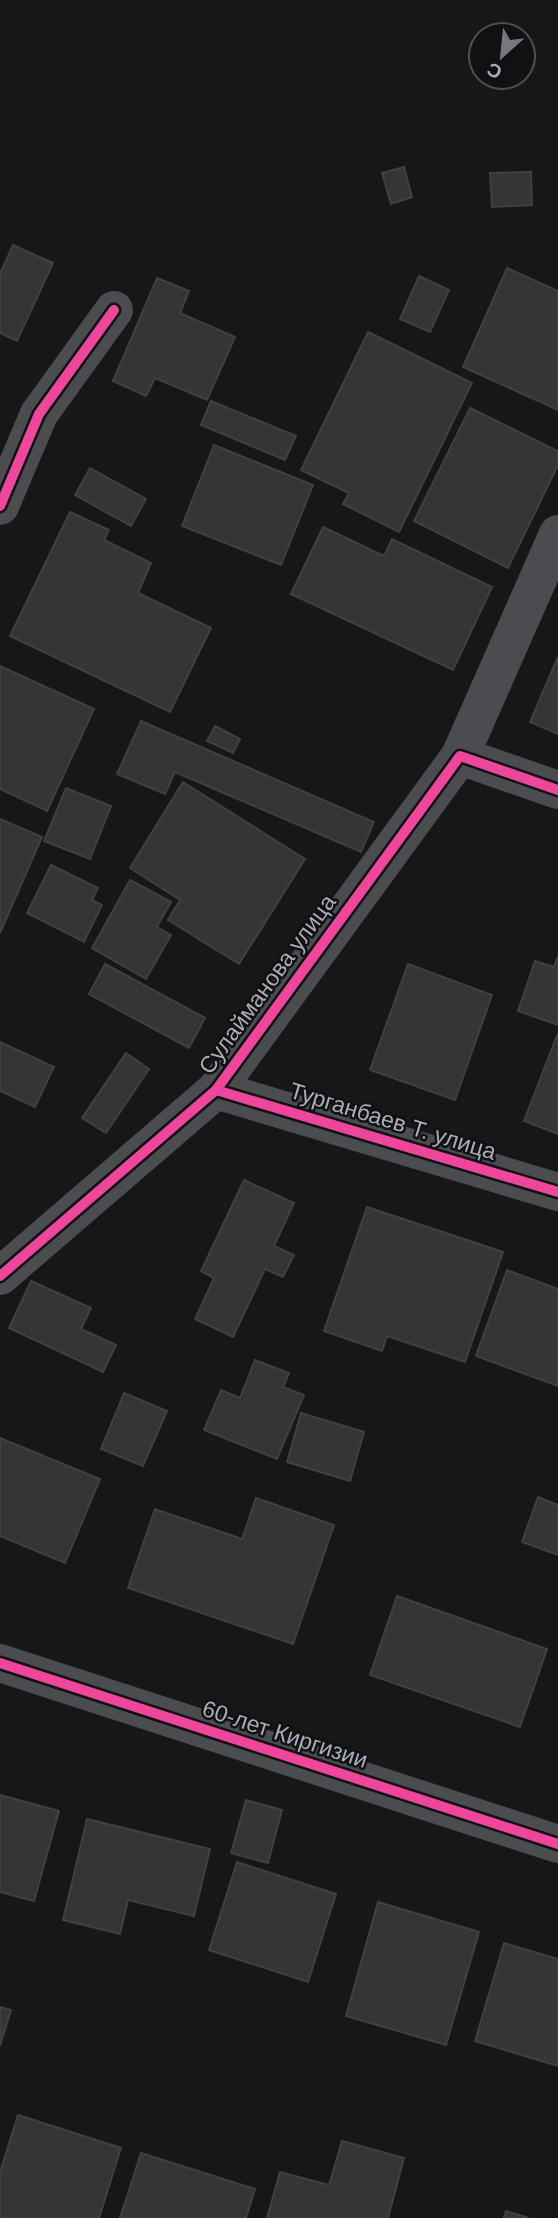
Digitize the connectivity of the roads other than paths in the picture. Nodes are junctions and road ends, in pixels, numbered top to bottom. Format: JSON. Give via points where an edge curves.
{"nodes":[{"id":1,"x":114,"y":310,"type":"dead end"},
{"id":2,"x":0,"y":506,"type":"edge"},
{"id":3,"x":558,"y":534,"type":"edge"},
{"id":4,"x":460,"y":756,"type":"junction"},
{"id":5,"x":558,"y":790,"type":"edge"},
{"id":6,"x":216,"y":1090,"type":"junction"},
{"id":7,"x":558,"y":1192,"type":"edge"},
{"id":8,"x":0,"y":1276,"type":"edge"},
{"id":9,"x":0,"y":1663,"type":"edge"},
{"id":10,"x":558,"y":1844,"type":"edge"}],
"edges":[{"from":1,"to":2,"type":"street","via":[[39,414]]},
{"from":3,"to":4,"type":"street","name":"Сулайманова улица"},
{"from":4,"to":5,"type":"street"},
{"from":4,"to":6,"type":"street","name":"Сулайманова улица"},
{"from":6,"to":7,"type":"street","name":"Турганбаев Т. улица"},
{"from":6,"to":8,"type":"street","name":"Сулайманова улица"},
{"from":9,"to":10,"type":"street","name":"60-лет Киргизии"}]}
